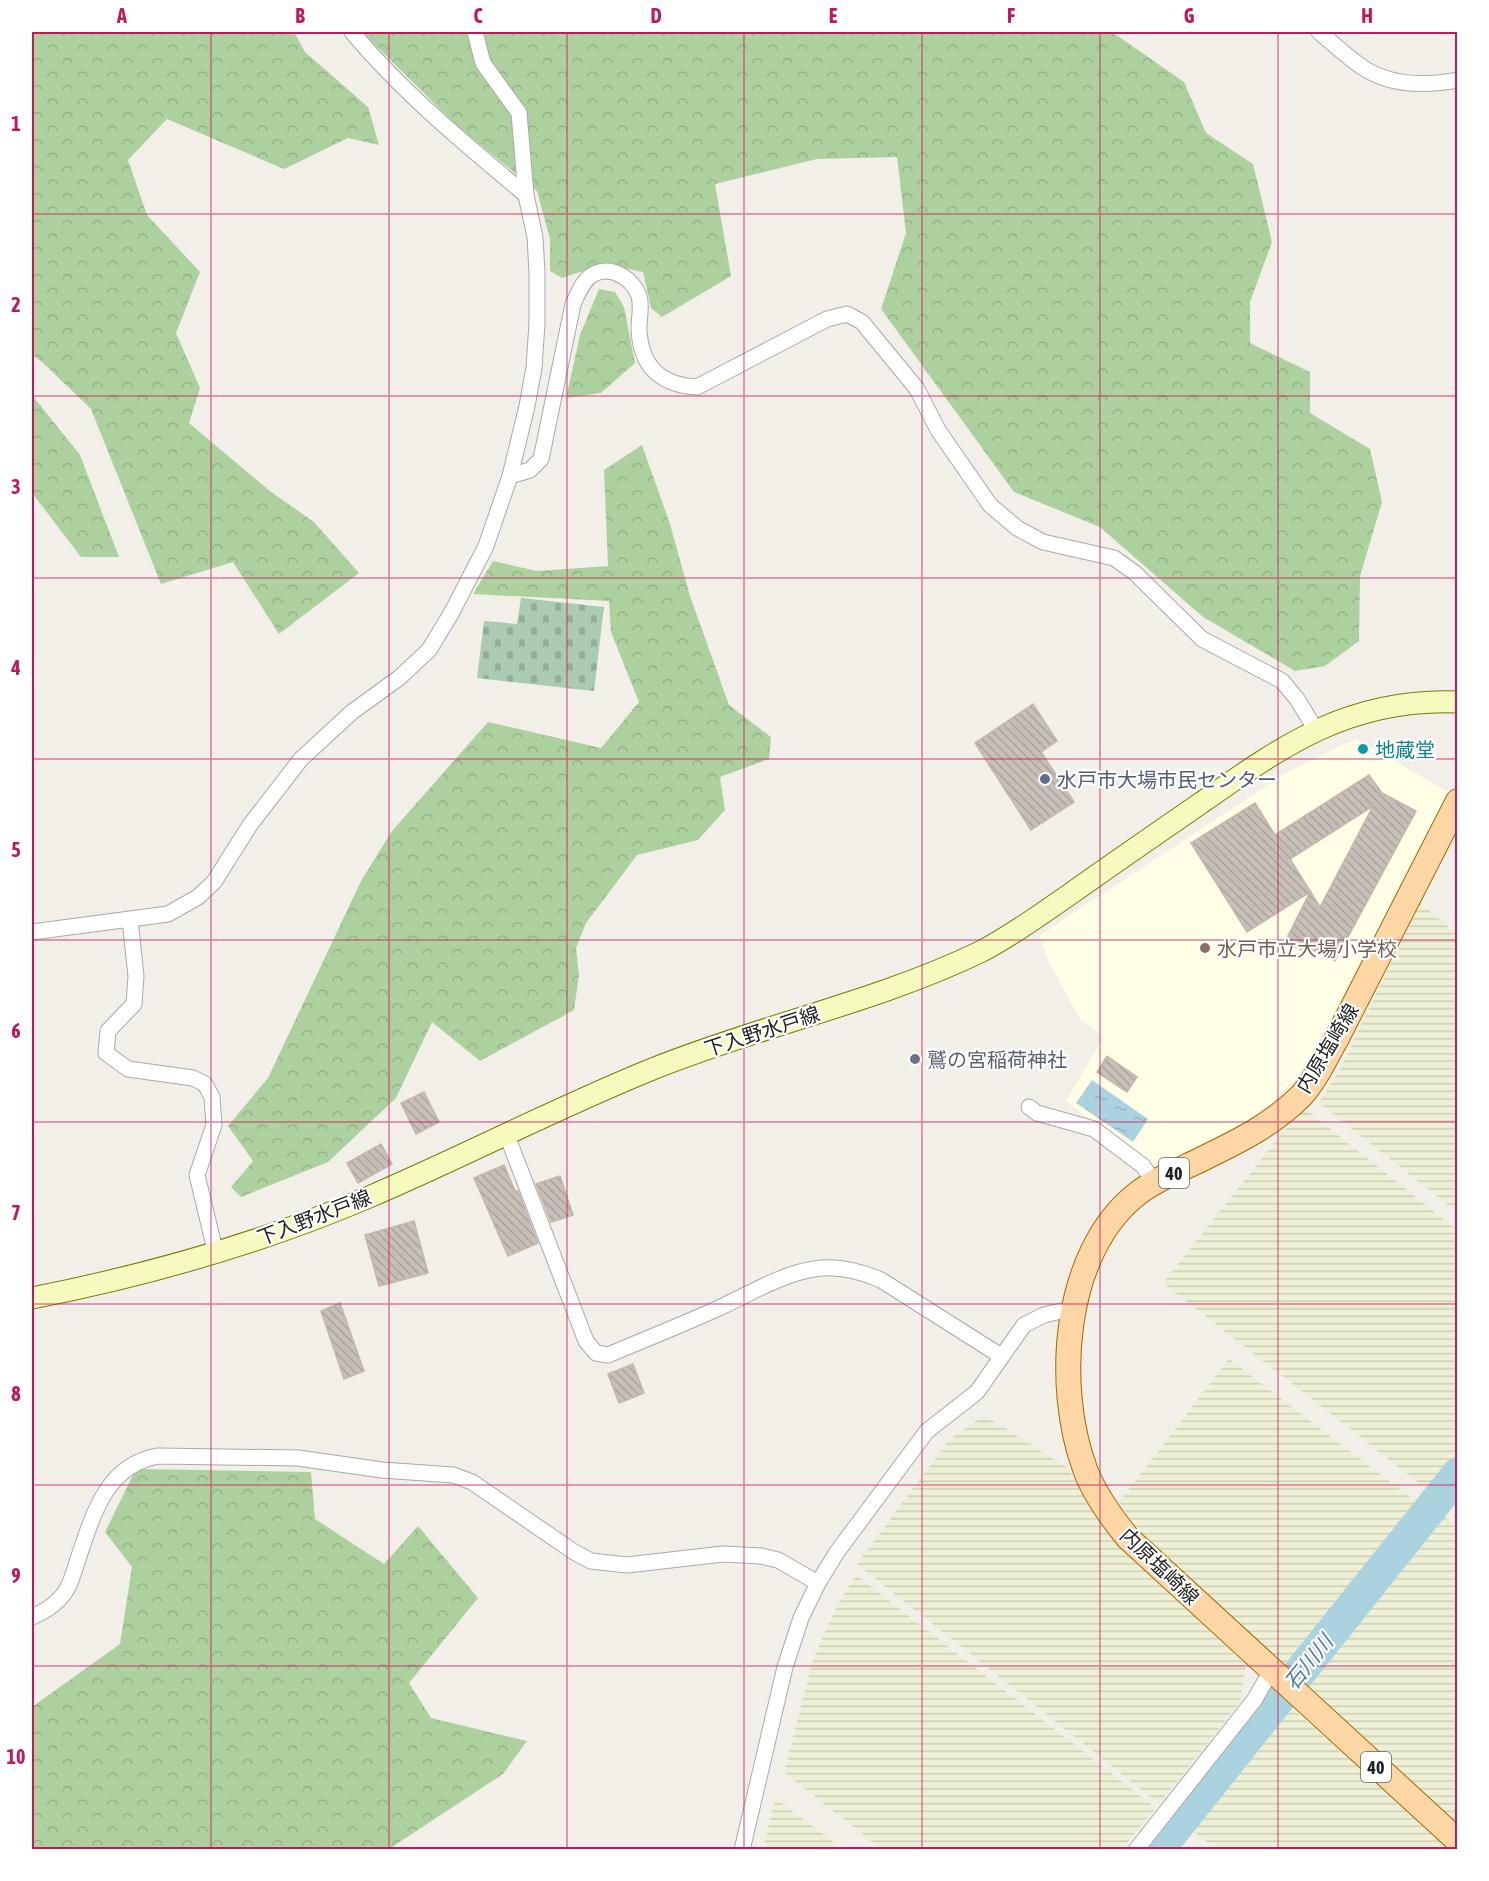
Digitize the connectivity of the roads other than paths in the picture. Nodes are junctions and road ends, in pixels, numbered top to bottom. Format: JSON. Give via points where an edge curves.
{"nodes":[{"id":1,"x":352,"y":32,"type":"edge"},
{"id":2,"x":475,"y":32,"type":"edge"},
{"id":3,"x":1319,"y":32,"type":"edge"},
{"id":4,"x":1458,"y":80,"type":"edge"},
{"id":5,"x":526,"y":195,"type":"junction"},
{"id":6,"x":510,"y":476,"type":"junction"},
{"id":7,"x":1458,"y":702,"type":"edge"},
{"id":8,"x":1316,"y":730,"type":"junction"},
{"id":9,"x":1458,"y":801,"type":"edge"},
{"id":10,"x":130,"y":920,"type":"junction"},
{"id":11,"x":32,"y":932,"type":"edge"},
{"id":12,"x":1029,"y":1107,"type":"dead end"},
{"id":13,"x":506,"y":1133,"type":"junction"},
{"id":14,"x":1154,"y":1182,"type":"junction"},
{"id":15,"x":216,"y":1254,"type":"junction"},
{"id":16,"x":32,"y":1298,"type":"edge"},
{"id":17,"x":1074,"y":1311,"type":"junction"},
{"id":18,"x":1001,"y":1356,"type":"junction"},
{"id":19,"x":818,"y":1583,"type":"junction"},
{"id":20,"x":32,"y":1617,"type":"edge"},
{"id":21,"x":1282,"y":1680,"type":"junction"},
{"id":22,"x":1458,"y":1841,"type":"edge"},
{"id":23,"x":742,"y":1850,"type":"edge"},
{"id":24,"x":1136,"y":1850,"type":"edge"}],
"edges":[{"from":1,"to":5,"type":"street","via":[[449,130]]},
{"from":2,"to":5,"type":"street","via":[[483,63],[519,113]]},
{"from":3,"to":4,"type":"street","via":[[1363,68],[1383,78],[1436,84]]},
{"from":5,"to":6,"type":"street","via":[[535,237],[537,323],[534,368]]},
{"from":6,"to":8,"type":"street","via":[[530,470],[541,459],[573,304],[582,285],[594,274],[614,272],[634,285],[640,298],[641,350],[649,366],[680,386],[697,387],[827,319],[847,314],[862,322],[917,389],[938,430],[990,505],[1017,528],[1043,542],[1114,558],[1135,573],[1202,639],[1282,681]]},
{"from":6,"to":10,"type":"street","via":[[486,546],[429,650],[301,759],[250,825],[214,882],[198,897],[168,914]]},
{"from":7,"to":8,"type":"main road","name":"下入野水戸線","via":[[1392,705],[1354,714]]},
{"from":8,"to":13,"type":"main road","name":"下入野水戸線","via":[[1268,756],[983,950],[878,994],[693,1053]]},
{"from":9,"to":14,"type":"main road","name":"内原塩崎線","number":"40","via":[[1337,1038],[1302,1095],[1253,1134]]},
{"from":10,"to":11,"type":"street"},
{"from":10,"to":15,"type":"street","via":[[135,1004],[108,1031],[106,1053],[128,1069],[193,1078],[205,1084],[212,1097],[214,1125],[197,1175]]},
{"from":12,"to":14,"type":"street","via":[[1037,1113],[1094,1129],[1143,1166]]},
{"from":13,"to":15,"type":"main road","name":"下入野水戸線","via":[[365,1199]]},
{"from":13,"to":18,"type":"street","via":[[586,1341],[596,1353],[608,1355],[784,1278],[834,1267],[881,1280]]},
{"from":14,"to":17,"type":"main road","name":"内原塩崎線","number":"40","via":[[1131,1200],[1103,1232],[1084,1270]]},
{"from":15,"to":16,"type":"main road","name":"下入野水戸線"},
{"from":17,"to":18,"type":"street","via":[[1044,1315],[1024,1325]]},
{"from":17,"to":21,"type":"main road","name":"内原塩崎線","number":"40","via":[[1068,1370],[1072,1420],[1085,1470],[1096,1494],[1128,1538]]},
{"from":18,"to":19,"type":"street","via":[[977,1392],[927,1431]]},
{"from":19,"to":20,"type":"street","via":[[778,1560],[761,1556],[723,1554],[627,1565],[591,1561],[472,1482],[453,1475],[272,1457],[158,1456],[141,1459],[113,1480],[88,1527],[68,1588],[56,1603]]},
{"from":19,"to":23,"type":"street","via":[[801,1618],[785,1667]]},
{"from":21,"to":22,"type":"main road","name":"内原塩崎線","number":"40"},
{"from":21,"to":24,"type":"street","via":[[1255,1700]]}]}
